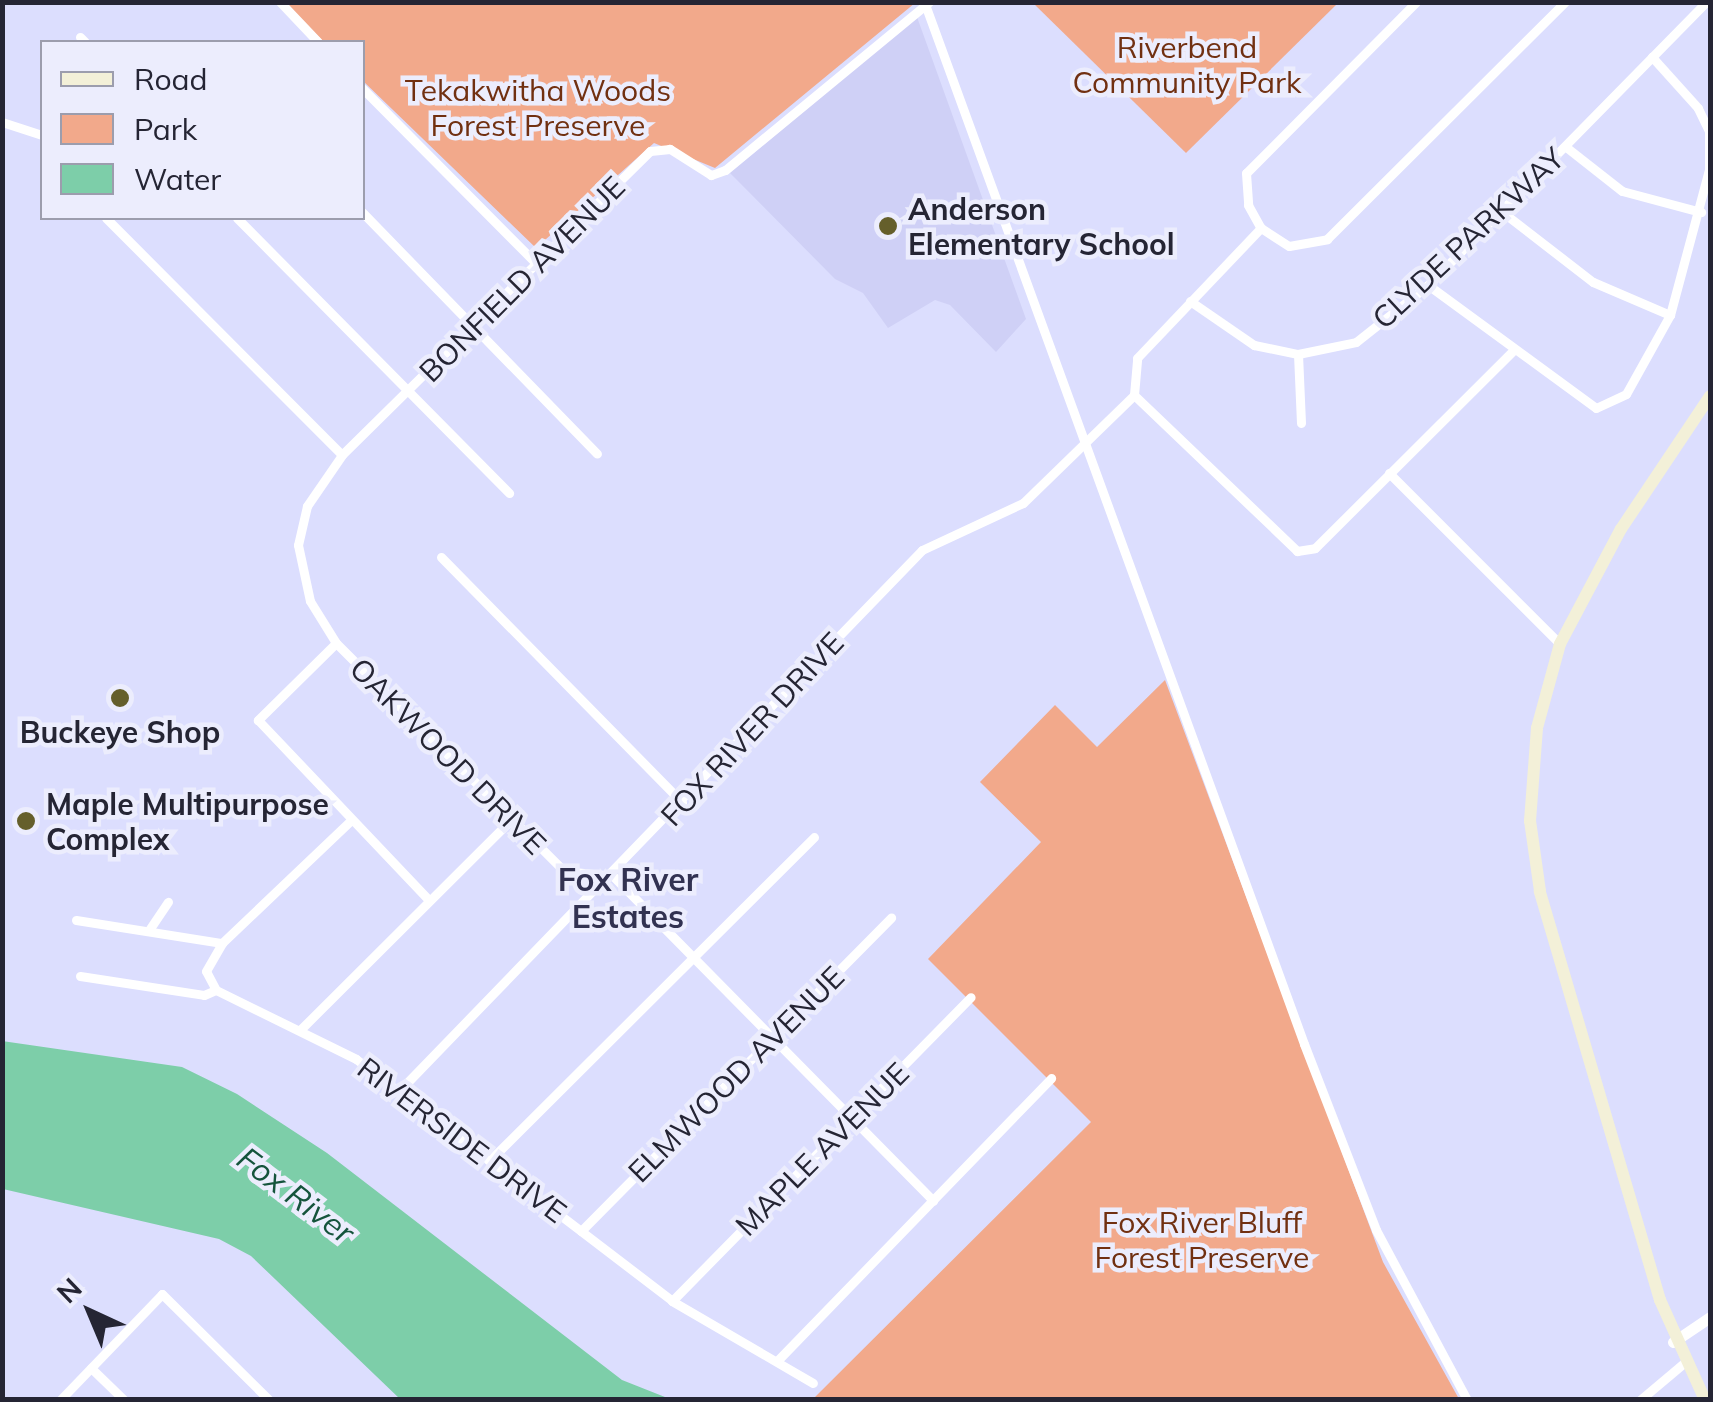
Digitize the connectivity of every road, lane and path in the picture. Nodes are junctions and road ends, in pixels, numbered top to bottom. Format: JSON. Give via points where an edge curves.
{"nodes":[{"id":1,"x":280,"y":2,"type":"edge"},
{"id":2,"x":1416,"y":2,"type":"edge"},
{"id":3,"x":1565,"y":2,"type":"edge"},
{"id":4,"x":1706,"y":2,"type":"edge"},
{"id":5,"x":928,"y":4,"type":"edge"},
{"id":6,"x":316,"y":40,"type":"edge"},
{"id":7,"x":1652,"y":57,"type":"junction"},
{"id":8,"x":365,"y":91,"type":"edge"},
{"id":9,"x":2,"y":122,"type":"edge"},
{"id":10,"x":40,"y":133,"type":"edge"},
{"id":11,"x":1566,"y":146,"type":"junction"},
{"id":12,"x":1501,"y":211,"type":"junction"},
{"id":13,"x":1700,"y":212,"type":"junction"},
{"id":14,"x":365,"y":215,"type":"edge"},
{"id":15,"x":108,"y":220,"type":"edge"},
{"id":16,"x":238,"y":220,"type":"edge"},
{"id":17,"x":1260,"y":228,"type":"junction"},
{"id":18,"x":537,"y":264,"type":"junction"},
{"id":19,"x":1428,"y":284,"type":"junction"},
{"id":20,"x":1190,"y":301,"type":"junction"},
{"id":21,"x":1670,"y":315,"type":"junction"},
{"id":22,"x":474,"y":327,"type":"junction"},
{"id":23,"x":1513,"y":351,"type":"junction"},
{"id":24,"x":1298,"y":354,"type":"junction"},
{"id":25,"x":409,"y":391,"type":"junction"},
{"id":26,"x":1134,"y":396,"type":"junction"},
{"id":27,"x":1710,"y":396,"type":"edge"},
{"id":28,"x":1301,"y":423,"type":"dead end"},
{"id":29,"x":1084,"y":442,"type":"junction"},
{"id":30,"x":597,"y":454,"type":"dead end"},
{"id":31,"x":342,"y":455,"type":"junction"},
{"id":32,"x":1390,"y":472,"type":"junction"},
{"id":33,"x":510,"y":492,"type":"dead end"},
{"id":34,"x":442,"y":557,"type":"dead end"},
{"id":35,"x":336,"y":643,"type":"junction"},
{"id":36,"x":1560,"y":644,"type":"junction"},
{"id":37,"x":682,"y":802,"type":"junction"},
{"id":38,"x":350,"y":820,"type":"junction"},
{"id":39,"x":510,"y":821,"type":"junction"},
{"id":40,"x":814,"y":836,"type":"dead end"},
{"id":41,"x":613,"y":876,"type":"junction"},
{"id":42,"x":428,"y":900,"type":"junction"},
{"id":43,"x":168,"y":902,"type":"dead end"},
{"id":44,"x":890,"y":918,"type":"dead end"},
{"id":45,"x":76,"y":920,"type":"dead end"},
{"id":46,"x":149,"y":930,"type":"junction"},
{"id":47,"x":222,"y":943,"type":"junction"},
{"id":48,"x":694,"y":959,"type":"junction"},
{"id":49,"x":80,"y":976,"type":"dead end"},
{"id":50,"x":216,"y":990,"type":"junction"},
{"id":51,"x":971,"y":997,"type":"dead end"},
{"id":52,"x":300,"y":1030,"type":"junction"},
{"id":53,"x":771,"y":1038,"type":"junction"},
{"id":54,"x":1051,"y":1078,"type":"dead end"},
{"id":55,"x":399,"y":1091,"type":"junction"},
{"id":56,"x":854,"y":1118,"type":"junction"},
{"id":57,"x":491,"y":1159,"type":"junction"},
{"id":58,"x":932,"y":1200,"type":"junction"},
{"id":59,"x":582,"y":1231,"type":"junction"},
{"id":60,"x":672,"y":1301,"type":"junction"},
{"id":61,"x":1710,"y":1317,"type":"edge"},
{"id":62,"x":1673,"y":1342,"type":"junction"},
{"id":63,"x":777,"y":1360,"type":"junction"},
{"id":64,"x":1684,"y":1363,"type":"junction"},
{"id":65,"x":91,"y":1368,"type":"junction"},
{"id":66,"x":813,"y":1383,"type":"dead end"},
{"id":67,"x":60,"y":1400,"type":"edge"},
{"id":68,"x":124,"y":1400,"type":"edge"},
{"id":69,"x":269,"y":1400,"type":"edge"},
{"id":70,"x":1467,"y":1400,"type":"edge"},
{"id":71,"x":1640,"y":1400,"type":"edge"},
{"id":72,"x":1704,"y":1400,"type":"edge"}],
"edges":[{"from":1,"to":6,"type":"street"},
{"from":2,"to":17,"type":"street","via":[[1246,173],[1248,206]]},
{"from":3,"to":17,"type":"street","via":[[1326,240],[1289,246]]},
{"from":4,"to":7,"type":"street","name":"CLYDE PARKWAY"},
{"from":5,"to":18,"type":"street","name":"BONFIELD AVENUE","via":[[711,175],[670,149],[650,151]]},
{"from":5,"to":29,"type":"street"},
{"from":7,"to":11,"type":"street","name":"CLYDE PARKWAY"},
{"from":7,"to":13,"type":"street","via":[[1709,132]]},
{"from":8,"to":18,"type":"street"},
{"from":9,"to":10,"type":"street","via":[[31,125]]},
{"from":11,"to":12,"type":"street","name":"CLYDE PARKWAY"},
{"from":11,"to":13,"type":"street","via":[[1622,192]]},
{"from":12,"to":19,"type":"street","name":"CLYDE PARKWAY"},
{"from":12,"to":21,"type":"street","via":[[1593,282]]},
{"from":13,"to":21,"type":"street"},
{"from":14,"to":22,"type":"street"},
{"from":15,"to":31,"type":"street"},
{"from":16,"to":25,"type":"street"},
{"from":17,"to":20,"type":"street"},
{"from":18,"to":22,"type":"street","name":"BONFIELD AVENUE"},
{"from":19,"to":23,"type":"street"},
{"from":19,"to":24,"type":"street","name":"CLYDE PARKWAY","via":[[1356,342]]},
{"from":20,"to":24,"type":"street","name":"CLYDE PARKWAY","via":[[1254,345]]},
{"from":20,"to":26,"type":"street","via":[[1138,358]]},
{"from":21,"to":23,"type":"street","via":[[1612,406],[1596,408]]},
{"from":22,"to":25,"type":"street","name":"BONFIELD AVENUE"},
{"from":22,"to":30,"type":"street"},
{"from":23,"to":32,"type":"street"},
{"from":24,"to":28,"type":"street"},
{"from":25,"to":31,"type":"street","name":"BONFIELD AVENUE"},
{"from":25,"to":33,"type":"street"},
{"from":26,"to":29,"type":"street","name":"FOX RIVER DRIVE"},
{"from":26,"to":32,"type":"street","via":[[1297,551],[1315,548]]},
{"from":27,"to":36,"type":"main road","via":[[1621,529]]},
{"from":29,"to":37,"type":"street","name":"FOX RIVER DRIVE","via":[[1000,520],[922,550]]},
{"from":29,"to":70,"type":"street","via":[[1369,1211]]},
{"from":31,"to":35,"type":"street","name":"OAKWOOD DRIVE","via":[[307,506],[298,545],[310,601]]},
{"from":32,"to":36,"type":"street"},
{"from":34,"to":37,"type":"street"},
{"from":35,"to":38,"type":"street","via":[[258,720]]},
{"from":35,"to":39,"type":"street","name":"OAKWOOD DRIVE"},
{"from":36,"to":62,"type":"main road","via":[[1534,754],[1530,830],[1540,891]]},
{"from":37,"to":41,"type":"street","name":"FOX RIVER DRIVE"},
{"from":38,"to":42,"type":"street"},
{"from":38,"to":47,"type":"street"},
{"from":39,"to":41,"type":"street","name":"OAKWOOD DRIVE","via":[[564,871]]},
{"from":39,"to":42,"type":"street"},
{"from":40,"to":48,"type":"street"},
{"from":41,"to":48,"type":"street"},
{"from":41,"to":55,"type":"street","name":"FOX RIVER DRIVE"},
{"from":42,"to":52,"type":"street"},
{"from":43,"to":46,"type":"street"},
{"from":44,"to":53,"type":"street","name":"ELMWOOD AVENUE"},
{"from":45,"to":46,"type":"street"},
{"from":46,"to":47,"type":"street"},
{"from":47,"to":50,"type":"street","via":[[206,972]]},
{"from":48,"to":53,"type":"street"},
{"from":48,"to":57,"type":"street"},
{"from":49,"to":50,"type":"street","name":"RIVERSIDE DRIVE","via":[[204,995]]},
{"from":50,"to":52,"type":"street","name":"RIVERSIDE DRIVE"},
{"from":51,"to":56,"type":"street","name":"MAPLE AVENUE"},
{"from":52,"to":55,"type":"street","name":"RIVERSIDE DRIVE"},
{"from":53,"to":56,"type":"street"},
{"from":53,"to":59,"type":"street","name":"ELMWOOD AVENUE"},
{"from":54,"to":58,"type":"street"},
{"from":55,"to":57,"type":"street","name":"RIVERSIDE DRIVE"},
{"from":56,"to":58,"type":"street"},
{"from":56,"to":60,"type":"street","name":"MAPLE AVENUE"},
{"from":57,"to":59,"type":"street","name":"RIVERSIDE DRIVE"},
{"from":58,"to":63,"type":"street"},
{"from":59,"to":60,"type":"street","name":"RIVERSIDE DRIVE"},
{"from":60,"to":63,"type":"street","name":"RIVERSIDE DRIVE"},
{"from":61,"to":62,"type":"street"},
{"from":62,"to":64,"type":"main road"},
{"from":63,"to":66,"type":"street","name":"RIVERSIDE DRIVE"},
{"from":64,"to":71,"type":"street"},
{"from":64,"to":72,"type":"main road"},
{"from":65,"to":67,"type":"street"},
{"from":65,"to":68,"type":"street"},
{"from":65,"to":69,"type":"street","via":[[162,1294]]}]}
